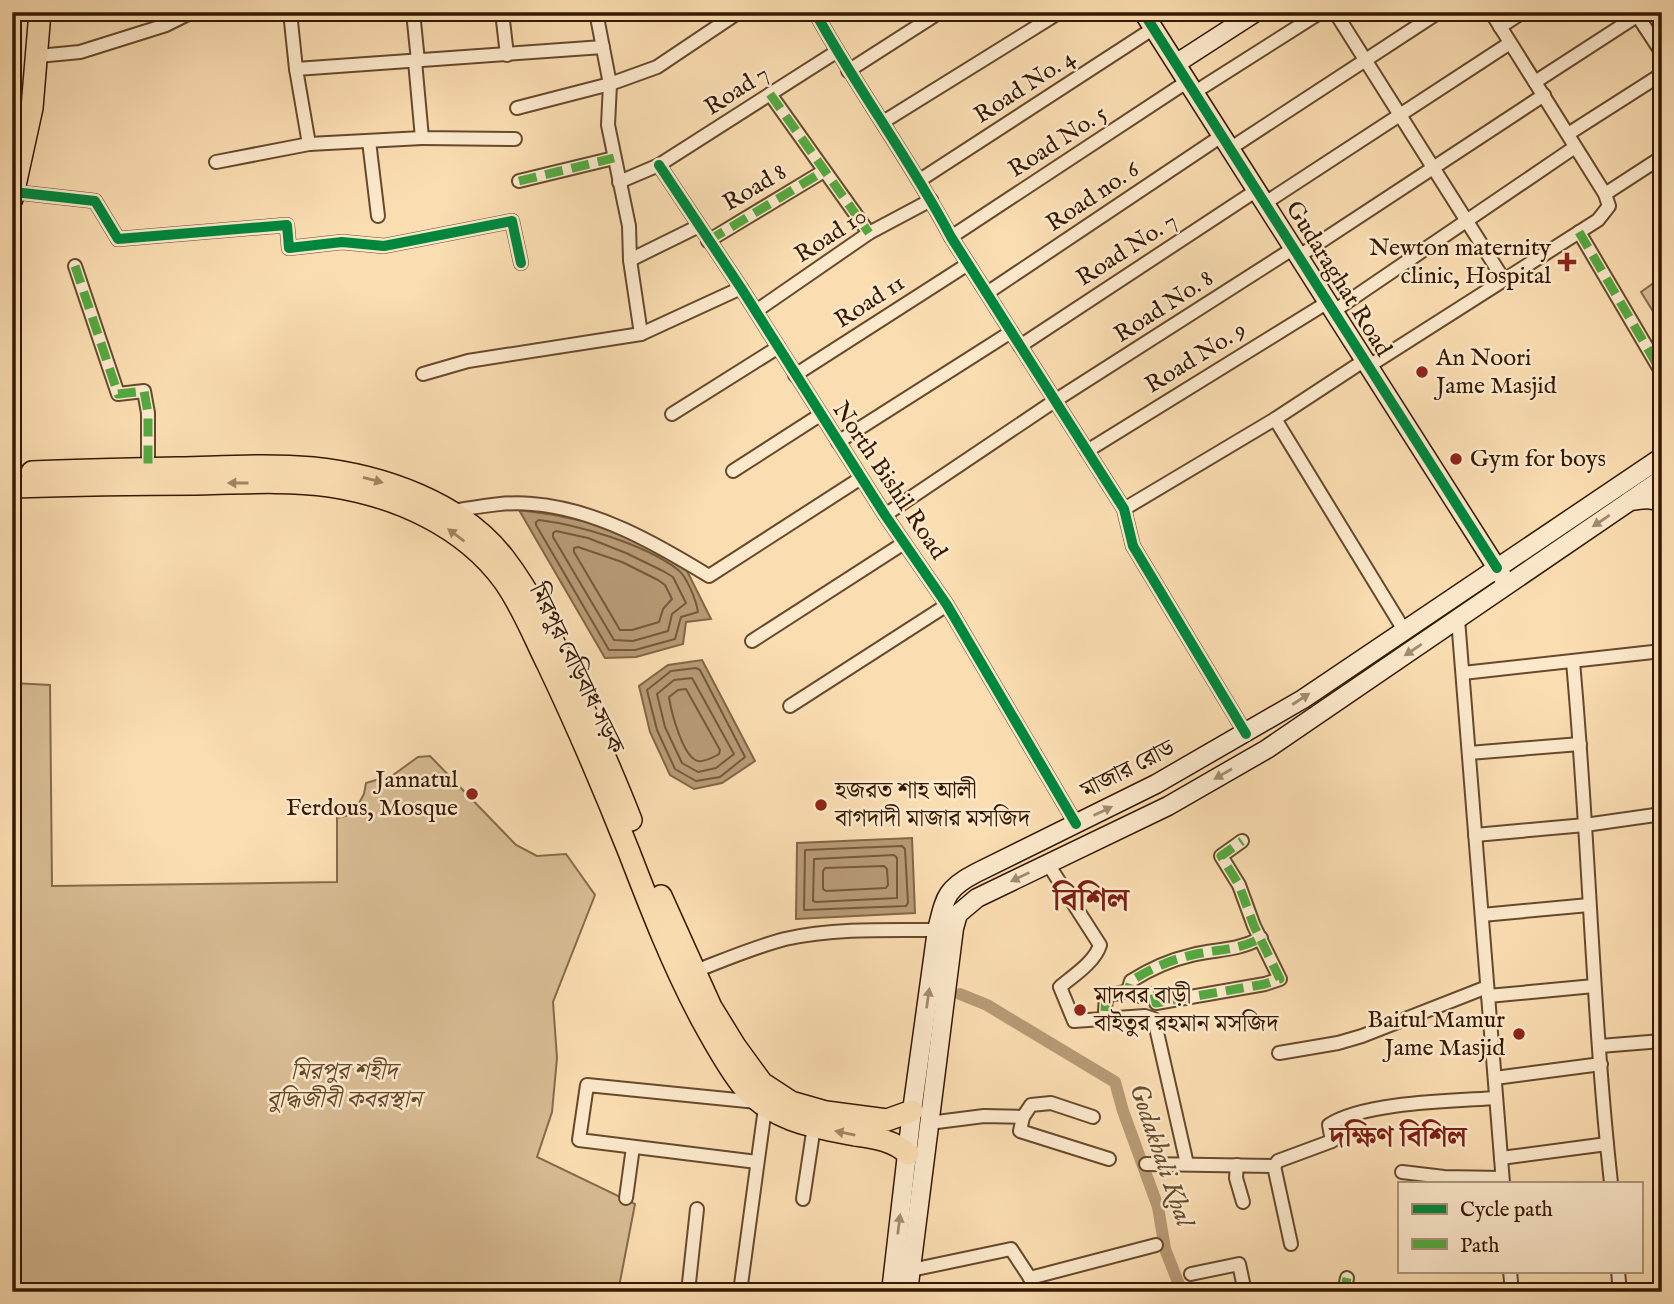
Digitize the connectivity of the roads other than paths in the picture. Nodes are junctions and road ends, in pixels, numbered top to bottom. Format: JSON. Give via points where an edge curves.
{"nodes":[{"id":1,"x":40,"y":12,"type":"edge"},
{"id":2,"x":192,"y":12,"type":"edge"},
{"id":3,"x":290,"y":12,"type":"edge"},
{"id":4,"x":413,"y":12,"type":"edge"},
{"id":5,"x":502,"y":12,"type":"edge"},
{"id":6,"x":596,"y":12,"type":"edge"},
{"id":7,"x":739,"y":12,"type":"edge"},
{"id":8,"x":815,"y":12,"type":"edge"},
{"id":9,"x":940,"y":12,"type":"edge"},
{"id":10,"x":1060,"y":12,"type":"edge"},
{"id":11,"x":1143,"y":12,"type":"edge"},
{"id":12,"x":1256,"y":12,"type":"edge"},
{"id":13,"x":1321,"y":12,"type":"edge"},
{"id":14,"x":1335,"y":12,"type":"edge"},
{"id":15,"x":1439,"y":12,"type":"edge"},
{"id":16,"x":1491,"y":12,"type":"edge"},
{"id":17,"x":1523,"y":12,"type":"edge"},
{"id":18,"x":1638,"y":13,"type":"edge"},
{"id":19,"x":1500,"y":27,"type":"junction"},
{"id":20,"x":1154,"y":28,"type":"junction"},
{"id":21,"x":1510,"y":43,"type":"junction"},
{"id":22,"x":603,"y":47,"type":"junction"},
{"id":23,"x":836,"y":52,"type":"junction"},
{"id":24,"x":1662,"y":53,"type":"edge"},
{"id":25,"x":507,"y":55,"type":"junction"},
{"id":26,"x":38,"y":56,"type":"junction"},
{"id":27,"x":1365,"y":60,"type":"junction"},
{"id":28,"x":417,"y":61,"type":"junction"},
{"id":29,"x":1177,"y":63,"type":"junction"},
{"id":30,"x":296,"y":69,"type":"junction"},
{"id":31,"x":848,"y":71,"type":"junction"},
{"id":32,"x":1662,"y":74,"type":"edge"},
{"id":33,"x":1535,"y":82,"type":"junction"},
{"id":34,"x":610,"y":84,"type":"junction"},
{"id":35,"x":1192,"y":87,"type":"junction"},
{"id":36,"x":770,"y":94,"type":"junction"},
{"id":37,"x":1544,"y":95,"type":"junction"},
{"id":38,"x":517,"y":108,"type":"dead end"},
{"id":39,"x":1400,"y":114,"type":"junction"},
{"id":40,"x":883,"y":122,"type":"junction"},
{"id":41,"x":1569,"y":134,"type":"junction"},
{"id":42,"x":422,"y":138,"type":"junction"},
{"id":43,"x":515,"y":139,"type":"dead end"},
{"id":44,"x":369,"y":141,"type":"junction"},
{"id":45,"x":1227,"y":141,"type":"junction"},
{"id":46,"x":309,"y":144,"type":"junction"},
{"id":47,"x":1576,"y":148,"type":"junction"},
{"id":48,"x":1662,"y":157,"type":"edge"},
{"id":49,"x":614,"y":158,"type":"junction"},
{"id":50,"x":216,"y":162,"type":"dead end"},
{"id":51,"x":659,"y":165,"type":"junction"},
{"id":52,"x":1434,"y":167,"type":"junction"},
{"id":53,"x":824,"y":171,"type":"junction"},
{"id":54,"x":920,"y":180,"type":"junction"},
{"id":55,"x":519,"y":181,"type":"dead end"},
{"id":56,"x":619,"y":182,"type":"junction"},
{"id":57,"x":1605,"y":194,"type":"junction"},
{"id":58,"x":13,"y":195,"type":"edge"},
{"id":59,"x":1261,"y":196,"type":"junction"},
{"id":60,"x":932,"y":200,"type":"junction"},
{"id":61,"x":378,"y":216,"type":"dead end"},
{"id":62,"x":1468,"y":220,"type":"junction"},
{"id":63,"x":699,"y":226,"type":"junction"},
{"id":64,"x":1579,"y":232,"type":"junction"},
{"id":65,"x":869,"y":233,"type":"junction"},
{"id":66,"x":951,"y":237,"type":"junction"},
{"id":67,"x":708,"y":241,"type":"junction"},
{"id":68,"x":1297,"y":252,"type":"junction"},
{"id":69,"x":630,"y":260,"type":"junction"},
{"id":70,"x":522,"y":263,"type":"dead end"},
{"id":71,"x":968,"y":264,"type":"junction"},
{"id":72,"x":75,"y":266,"type":"dead end"},
{"id":73,"x":1504,"y":280,"type":"junction"},
{"id":74,"x":741,"y":288,"type":"junction"},
{"id":75,"x":987,"y":293,"type":"junction"},
{"id":76,"x":1331,"y":306,"type":"junction"},
{"id":77,"x":756,"y":311,"type":"junction"},
{"id":78,"x":1011,"y":332,"type":"junction"},
{"id":79,"x":641,"y":334,"type":"junction"},
{"id":80,"x":1020,"y":346,"type":"junction"},
{"id":81,"x":777,"y":348,"type":"junction"},
{"id":82,"x":1367,"y":363,"type":"junction"},
{"id":83,"x":1662,"y":373,"type":"edge"},
{"id":84,"x":423,"y":374,"type":"dead end"},
{"id":85,"x":795,"y":375,"type":"junction"},
{"id":86,"x":1056,"y":400,"type":"junction"},
{"id":87,"x":672,"y":414,"type":"dead end"},
{"id":88,"x":820,"y":415,"type":"junction"},
{"id":89,"x":1275,"y":419,"type":"junction"},
{"id":90,"x":838,"y":442,"type":"junction"},
{"id":91,"x":1087,"y":451,"type":"junction"},
{"id":92,"x":1661,"y":459,"type":"edge"},
{"id":93,"x":148,"y":469,"type":"junction"},
{"id":94,"x":733,"y":471,"type":"dead end"},
{"id":95,"x":12,"y":472,"type":"edge"},
{"id":96,"x":861,"y":478,"type":"junction"},
{"id":97,"x":1662,"y":479,"type":"edge"},
{"id":98,"x":12,"y":487,"type":"edge"},
{"id":99,"x":1630,"y":501,"type":"junction"},
{"id":100,"x":1661,"y":508,"type":"edge"},
{"id":101,"x":1124,"y":509,"type":"junction"},
{"id":102,"x":452,"y":511,"type":"junction"},
{"id":103,"x":885,"y":515,"type":"junction"},
{"id":104,"x":905,"y":543,"type":"junction"},
{"id":105,"x":497,"y":561,"type":"junction"},
{"id":106,"x":1497,"y":568,"type":"junction"},
{"id":107,"x":1508,"y":585,"type":"junction"},
{"id":108,"x":947,"y":605,"type":"junction"},
{"id":109,"x":1458,"y":619,"type":"junction"},
{"id":110,"x":1404,"y":630,"type":"junction"},
{"id":111,"x":751,"y":641,"type":"dead end"},
{"id":112,"x":1662,"y":651,"type":"edge"},
{"id":113,"x":1573,"y":662,"type":"junction"},
{"id":114,"x":1463,"y":673,"type":"junction"},
{"id":115,"x":790,"y":706,"type":"dead end"},
{"id":116,"x":1246,"y":734,"type":"junction"},
{"id":117,"x":1580,"y":744,"type":"junction"},
{"id":118,"x":1469,"y":753,"type":"junction"},
{"id":119,"x":1156,"y":784,"type":"junction"},
{"id":120,"x":1168,"y":806,"type":"junction"},
{"id":121,"x":1662,"y":814,"type":"edge"},
{"id":122,"x":1076,"y":824,"type":"junction"},
{"id":123,"x":1585,"y":825,"type":"junction"},
{"id":124,"x":1475,"y":835,"type":"junction"},
{"id":125,"x":1242,"y":841,"type":"dead end"},
{"id":126,"x":1088,"y":844,"type":"junction"},
{"id":127,"x":1048,"y":864,"type":"junction"},
{"id":128,"x":964,"y":879,"type":"junction"},
{"id":129,"x":977,"y":898,"type":"junction"},
{"id":130,"x":1589,"y":905,"type":"junction"},
{"id":131,"x":951,"y":910,"type":"junction"},
{"id":132,"x":1482,"y":915,"type":"junction"},
{"id":133,"x":937,"y":930,"type":"junction"},
{"id":134,"x":1261,"y":938,"type":"junction"},
{"id":135,"x":691,"y":978,"type":"junction"},
{"id":136,"x":1594,"y":986,"type":"junction"},
{"id":137,"x":1128,"y":991,"type":"junction"},
{"id":138,"x":1488,"y":992,"type":"junction"},
{"id":139,"x":1105,"y":1011,"type":"dead end"},
{"id":140,"x":1662,"y":1041,"type":"edge"},
{"id":141,"x":1600,"y":1046,"type":"junction"},
{"id":142,"x":1279,"y":1053,"type":"dead end"},
{"id":143,"x":1601,"y":1064,"type":"junction"},
{"id":144,"x":747,"y":1077,"type":"junction"},
{"id":145,"x":1494,"y":1078,"type":"junction"},
{"id":146,"x":1496,"y":1098,"type":"junction"},
{"id":147,"x":762,"y":1105,"type":"junction"},
{"id":148,"x":924,"y":1116,"type":"junction"},
{"id":149,"x":1023,"y":1116,"type":"junction"},
{"id":150,"x":1093,"y":1117,"type":"dead end"},
{"id":151,"x":814,"y":1126,"type":"junction"},
{"id":152,"x":886,"y":1130,"type":"junction"},
{"id":153,"x":1606,"y":1144,"type":"junction"},
{"id":154,"x":633,"y":1147,"type":"junction"},
{"id":155,"x":916,"y":1155,"type":"junction"},
{"id":156,"x":1501,"y":1158,"type":"junction"},
{"id":157,"x":1109,"y":1159,"type":"dead end"},
{"id":158,"x":757,"y":1162,"type":"junction"},
{"id":159,"x":1146,"y":1164,"type":"dead end"},
{"id":160,"x":1187,"y":1164,"type":"junction"},
{"id":161,"x":1237,"y":1165,"type":"junction"},
{"id":162,"x":1274,"y":1166,"type":"junction"},
{"id":163,"x":1402,"y":1172,"type":"dead end"},
{"id":164,"x":1503,"y":1181,"type":"edge"},
{"id":165,"x":1611,"y":1182,"type":"edge"},
{"id":166,"x":626,"y":1198,"type":"dead end"},
{"id":167,"x":803,"y":1199,"type":"dead end"},
{"id":168,"x":1242,"y":1202,"type":"dead end"},
{"id":169,"x":697,"y":1209,"type":"dead end"},
{"id":170,"x":1291,"y":1244,"type":"dead end"},
{"id":171,"x":1156,"y":1245,"type":"dead end"},
{"id":172,"x":911,"y":1270,"type":"junction"},
{"id":173,"x":1510,"y":1272,"type":"edge"},
{"id":174,"x":1618,"y":1272,"type":"edge"},
{"id":175,"x":1191,"y":1274,"type":"dead end"},
{"id":176,"x":1030,"y":1278,"type":"junction"},
{"id":177,"x":688,"y":1292,"type":"edge"},
{"id":178,"x":740,"y":1292,"type":"edge"},
{"id":179,"x":891,"y":1292,"type":"edge"},
{"id":180,"x":908,"y":1292,"type":"edge"},
{"id":181,"x":1035,"y":1292,"type":"edge"},
{"id":182,"x":1245,"y":1292,"type":"edge"},
{"id":183,"x":1512,"y":1292,"type":"edge"},
{"id":184,"x":1620,"y":1292,"type":"edge"}],
"edges":[{"from":1,"to":26,"type":"highway"},
{"from":2,"to":26,"type":"street","via":[[80,52]]},
{"from":3,"to":30,"type":"street"},
{"from":4,"to":28,"type":"street"},
{"from":5,"to":25,"type":"street"},
{"from":6,"to":22,"type":"street"},
{"from":7,"to":34,"type":"street","via":[[657,67]]},
{"from":8,"to":23,"type":"street"},
{"from":9,"to":31,"type":"street"},
{"from":10,"to":40,"type":"street"},
{"from":11,"to":20,"type":"main road","name":"Gudaraghat Road"},
{"from":12,"to":29,"type":"main road"},
{"from":13,"to":35,"type":"street","name":"Road No. 5"},
{"from":14,"to":27,"type":"street"},
{"from":15,"to":27,"type":"street","name":"Road no. 6"},
{"from":16,"to":19,"type":"street"},
{"from":17,"to":19,"type":"street"},
{"from":18,"to":24,"type":"street"},
{"from":18,"to":33,"type":"street"},
{"from":19,"to":21,"type":"street"},
{"from":20,"to":29,"type":"main road","name":"Gudaraghat Road"},
{"from":20,"to":54,"type":"street","name":"Road No. 4"},
{"from":21,"to":33,"type":"street"},
{"from":21,"to":39,"type":"street","name":"Road No. 7"},
{"from":22,"to":25,"type":"street"},
{"from":22,"to":34,"type":"street"},
{"from":23,"to":31,"type":"street"},
{"from":23,"to":36,"type":"street","name":"Road 7"},
{"from":25,"to":28,"type":"street"},
{"from":26,"to":58,"type":"highway"},
{"from":27,"to":39,"type":"street"},
{"from":27,"to":45,"type":"street","name":"Road no. 6"},
{"from":28,"to":30,"type":"street"},
{"from":28,"to":42,"type":"street"},
{"from":29,"to":35,"type":"main road","name":"Gudaraghat Road"},
{"from":30,"to":46,"type":"street"},
{"from":31,"to":40,"type":"street"},
{"from":32,"to":41,"type":"street"},
{"from":33,"to":37,"type":"street"},
{"from":34,"to":38,"type":"street"},
{"from":34,"to":49,"type":"street","via":[[608,125]]},
{"from":35,"to":45,"type":"main road","name":"Gudaraghat Road"},
{"from":35,"to":66,"type":"street","name":"Road No. 5"},
{"from":36,"to":51,"type":"street","name":"Road 7"},
{"from":36,"to":53,"type":"street"},
{"from":37,"to":41,"type":"street"},
{"from":37,"to":52,"type":"street","name":"Road No. 8"},
{"from":39,"to":52,"type":"street"},
{"from":39,"to":59,"type":"street","name":"Road No. 7"},
{"from":40,"to":54,"type":"street"},
{"from":41,"to":47,"type":"street"},
{"from":42,"to":43,"type":"street"},
{"from":42,"to":44,"type":"street"},
{"from":44,"to":46,"type":"street"},
{"from":44,"to":61,"type":"street"},
{"from":45,"to":59,"type":"main road","name":"Gudaraghat Road"},
{"from":45,"to":75,"type":"street","name":"Road no. 6"},
{"from":46,"to":50,"type":"street"},
{"from":47,"to":57,"type":"street"},
{"from":47,"to":62,"type":"street","name":"Road No. 9"},
{"from":48,"to":57,"type":"street"},
{"from":49,"to":55,"type":"street"},
{"from":49,"to":56,"type":"street"},
{"from":51,"to":56,"type":"street","name":"Road 7"},
{"from":51,"to":63,"type":"street","name":"North Bishil Road"},
{"from":52,"to":62,"type":"street"},
{"from":52,"to":68,"type":"street","name":"Road No. 8"},
{"from":53,"to":65,"type":"street"},
{"from":53,"to":67,"type":"street","name":"Road 8"},
{"from":54,"to":60,"type":"street"},
{"from":56,"to":69,"type":"street","via":[[629,226]]},
{"from":57,"to":64,"type":"street","via":[[1609,206],[1603,216]]},
{"from":58,"to":70,"type":"street","via":[[95,201],[118,239],[287,225],[289,248],[342,242],[384,246],[512,221]]},
{"from":59,"to":68,"type":"main road","name":"Gudaraghat Road"},
{"from":59,"to":80,"type":"street","name":"Road No. 7"},
{"from":60,"to":65,"type":"street","name":"Road 10"},
{"from":60,"to":66,"type":"street"},
{"from":62,"to":73,"type":"street"},
{"from":62,"to":76,"type":"street","name":"Road No. 9"},
{"from":63,"to":67,"type":"street","name":"North Bishil Road"},
{"from":63,"to":69,"type":"street"},
{"from":64,"to":73,"type":"street"},
{"from":64,"to":83,"type":"street"},
{"from":65,"to":77,"type":"street","name":"Road 10"},
{"from":66,"to":71,"type":"street"},
{"from":67,"to":74,"type":"street","name":"North Bishil Road"},
{"from":68,"to":76,"type":"main road","name":"Gudaraghat Road"},
{"from":68,"to":86,"type":"street","name":"Road No. 8"},
{"from":69,"to":79,"type":"street"},
{"from":71,"to":75,"type":"street"},
{"from":71,"to":85,"type":"street","name":"Road 11"},
{"from":72,"to":93,"type":"street","via":[[118,394],[144,391]]},
{"from":73,"to":82,"type":"street"},
{"from":74,"to":77,"type":"street","name":"North Bishil Road"},
{"from":74,"to":79,"type":"street"},
{"from":75,"to":78,"type":"street"},
{"from":76,"to":82,"type":"main road","name":"Gudaraghat Road"},
{"from":76,"to":91,"type":"street","name":"Road No. 9"},
{"from":77,"to":81,"type":"street","name":"North Bishil Road"},
{"from":78,"to":80,"type":"street"},
{"from":78,"to":90,"type":"street"},
{"from":79,"to":84,"type":"street","via":[[468,361]]},
{"from":80,"to":86,"type":"street"},
{"from":81,"to":85,"type":"street","name":"North Bishil Road"},
{"from":81,"to":87,"type":"street"},
{"from":82,"to":89,"type":"street"},
{"from":82,"to":106,"type":"main road","name":"Gudaraghat Road"},
{"from":85,"to":88,"type":"street","name":"North Bishil Road"},
{"from":86,"to":91,"type":"street"},
{"from":86,"to":103,"type":"street","name":"Road No. 8"},
{"from":88,"to":90,"type":"street","name":"North Bishil Road"},
{"from":88,"to":94,"type":"street"},
{"from":89,"to":101,"type":"street"},
{"from":89,"to":110,"type":"street"},
{"from":90,"to":96,"type":"street","name":"North Bishil Road"},
{"from":91,"to":101,"type":"street"},
{"from":92,"to":106,"type":"main road","name":"মাজার রোড"},
{"from":93,"to":95,"type":"highway","name":"মিরপুর বেড়িবাধ সড়ক"},
{"from":93,"to":102,"type":"highway","name":"মিরপুর বেড়িবাধ সড়ক","one_way":true,"via":[[314,468],[400,488]]},
{"from":96,"to":102,"type":"street","via":[[709,576],[658,545],[562,508],[530,503]]},
{"from":96,"to":103,"type":"street","name":"North Bishil Road"},
{"from":97,"to":99,"type":"main road","name":"মাজার রোড"},
{"from":105,"to":98,"type":"highway","name":"মিরপুর বেড়িবাধ সড়ক","one_way":true,"via":[[421,513],[330,486]]},
{"from":99,"to":100,"type":"main road","via":[[1644,499]]},
{"from":99,"to":107,"type":"main road","name":"মাজার রোড","one_way":true},
{"from":101,"to":116,"type":"street","via":[[1133,546]]},
{"from":102,"to":105,"type":"highway","name":"মিরপুর বেড়িবাধ সড়ক","via":[[471,525]]},
{"from":103,"to":104,"type":"street","name":"North Bishil Road"},
{"from":104,"to":108,"type":"street","name":"North Bishil Road"},
{"from":104,"to":111,"type":"street"},
{"from":105,"to":135,"type":"highway","name":"মিরপুর বেড়িবাধ সড়ক","via":[[530,596],[562,660],[612,770]]},
{"from":106,"to":107,"type":"main road","name":"Gudaraghat Road"},
{"from":106,"to":110,"type":"main road","name":"মাজার রোড"},
{"from":107,"to":109,"type":"main road","name":"মাজার রোড"},
{"from":108,"to":115,"type":"street"},
{"from":108,"to":122,"type":"street","name":"North Bishil Road"},
{"from":109,"to":114,"type":"street"},
{"from":109,"to":120,"type":"main road","name":"মাজার রোড","one_way":true,"via":[[1267,749]]},
{"from":116,"to":110,"type":"main road","name":"মাজার রোড","one_way":true},
{"from":112,"to":113,"type":"street"},
{"from":113,"to":114,"type":"street"},
{"from":113,"to":117,"type":"street"},
{"from":114,"to":118,"type":"street"},
{"from":116,"to":119,"type":"main road","name":"মাজার রোড"},
{"from":117,"to":118,"type":"street"},
{"from":117,"to":123,"type":"street"},
{"from":118,"to":124,"type":"street"},
{"from":119,"to":120,"type":"main road"},
{"from":122,"to":119,"type":"main road","name":"মাজার রোড","one_way":true},
{"from":120,"to":126,"type":"main road","name":"মাজার রোড"},
{"from":121,"to":123,"type":"street"},
{"from":122,"to":126,"type":"main road"},
{"from":122,"to":128,"type":"main road","name":"মাজার রোড"},
{"from":123,"to":124,"type":"street"},
{"from":123,"to":130,"type":"street"},
{"from":124,"to":132,"type":"street"},
{"from":125,"to":134,"type":"street","via":[[1221,856]]},
{"from":126,"to":127,"type":"main road","name":"মাজার রোড"},
{"from":127,"to":129,"type":"main road","name":"মাজার রোড","one_way":true},
{"from":127,"to":160,"type":"street","via":[[1100,945],[1060,987],[1074,1021],[1154,1019]]},
{"from":128,"to":129,"type":"main road"},
{"from":128,"to":131,"type":"main road","name":"মাজার রোড","via":[[952,887]]},
{"from":129,"to":131,"type":"main road","name":"মাজার রোড"},
{"from":130,"to":132,"type":"street"},
{"from":130,"to":136,"type":"street"},
{"from":131,"to":133,"type":"main road","name":"মাজার রোড"},
{"from":131,"to":148,"type":"main road","name":"মাজার রোড","via":[[954,928]]},
{"from":132,"to":138,"type":"street"},
{"from":133,"to":135,"type":"street","via":[[786,939],[752,949]]},
{"from":148,"to":133,"type":"main road","name":"মাজার রোড","one_way":true},
{"from":134,"to":137,"type":"street","via":[[1243,947],[1161,964],[1131,981]]},
{"from":134,"to":137,"type":"street","via":[[1280,979],[1156,1003],[1154,995]]},
{"from":135,"to":144,"type":"highway","name":"মিরপুর বেড়িবাধ সড়ক"},
{"from":136,"to":138,"type":"street"},
{"from":136,"to":141,"type":"street"},
{"from":137,"to":139,"type":"street","via":[[1106,996]]},
{"from":138,"to":142,"type":"street","via":[[1362,1037]]},
{"from":138,"to":145,"type":"street"},
{"from":140,"to":141,"type":"street"},
{"from":141,"to":143,"type":"street"},
{"from":143,"to":145,"type":"street"},
{"from":143,"to":153,"type":"street"},
{"from":144,"to":147,"type":"highway","name":"মিরপুর বেড়িবাধ সড়ক"},
{"from":144,"to":152,"type":"highway","name":"মিরপুর বেড়িবাধ সড়ক","via":[[791,1101]]},
{"from":145,"to":146,"type":"street"},
{"from":146,"to":156,"type":"street"},
{"from":146,"to":162,"type":"street","via":[[1365,1110],[1329,1125],[1332,1141]]},
{"from":147,"to":151,"type":"highway","name":"মিরপুর বেড়িবাধ সড়ক"},
{"from":147,"to":154,"type":"street","via":[[587,1086],[579,1140]]},
{"from":147,"to":158,"type":"street"},
{"from":148,"to":149,"type":"street"},
{"from":148,"to":152,"type":"highway","name":"মিরপুর বেড়িবাধ সড়ক"},
{"from":148,"to":155,"type":"main road","name":"মাজার রোড"},
{"from":149,"to":150,"type":"street","via":[[1031,1105],[1051,1103]]},
{"from":149,"to":157,"type":"street","via":[[1020,1131]]},
{"from":152,"to":151,"type":"highway","name":"মিরপুর বেড়িবাধ সড়ক","one_way":true},
{"from":151,"to":167,"type":"street"},
{"from":152,"to":155,"type":"highway","name":"মিরপুর বেড়িবাধ সড়ক","via":[[895,1143]]},
{"from":153,"to":156,"type":"street"},
{"from":153,"to":165,"type":"street"},
{"from":154,"to":158,"type":"street"},
{"from":154,"to":166,"type":"street"},
{"from":155,"to":172,"type":"main road","name":"মাজার রোড"},
{"from":179,"to":155,"type":"main road","name":"মাজার রোড","one_way":true},
{"from":156,"to":164,"type":"street"},
{"from":158,"to":178,"type":"street"},
{"from":159,"to":160,"type":"street"},
{"from":160,"to":161,"type":"street"},
{"from":161,"to":162,"type":"street"},
{"from":161,"to":168,"type":"street"},
{"from":162,"to":170,"type":"street"},
{"from":163,"to":164,"type":"street"},
{"from":169,"to":177,"type":"street"},
{"from":171,"to":176,"type":"street"},
{"from":172,"to":176,"type":"street","via":[[1012,1249]]},
{"from":172,"to":180,"type":"main road","name":"মাজার রোড"},
{"from":173,"to":183,"type":"street"},
{"from":174,"to":184,"type":"street"},
{"from":175,"to":182,"type":"street","via":[[1239,1264]]},
{"from":176,"to":181,"type":"street"}]}
